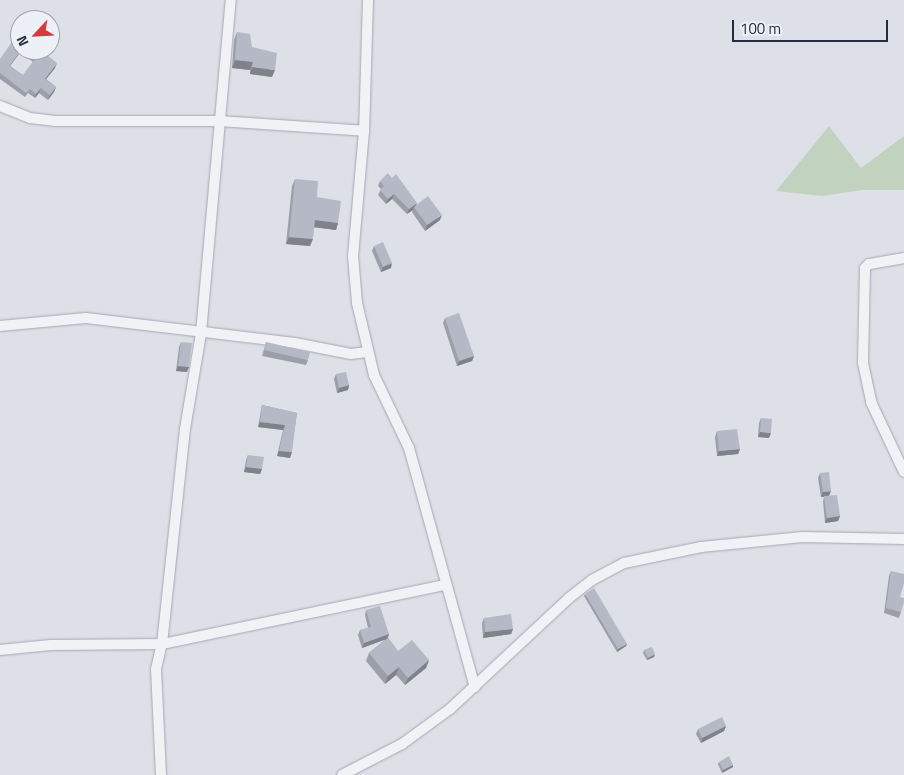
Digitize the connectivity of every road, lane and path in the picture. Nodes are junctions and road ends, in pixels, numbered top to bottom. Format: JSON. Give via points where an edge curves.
{"nodes":[{"id":1,"x":231,"y":0,"type":"edge"},
{"id":2,"x":368,"y":0,"type":"edge"},
{"id":3,"x":0,"y":106,"type":"edge"},
{"id":4,"x":219,"y":121,"type":"junction"},
{"id":5,"x":364,"y":131,"type":"junction"},
{"id":6,"x":904,"y":258,"type":"edge"},
{"id":7,"x":0,"y":326,"type":"edge"},
{"id":8,"x":201,"y":333,"type":"junction"},
{"id":9,"x":366,"y":352,"type":"junction"},
{"id":10,"x":904,"y":472,"type":"edge"},
{"id":11,"x":904,"y":539,"type":"edge"},
{"id":12,"x":445,"y":585,"type":"junction"},
{"id":13,"x":162,"y":644,"type":"junction"},
{"id":14,"x":0,"y":650,"type":"edge"},
{"id":15,"x":475,"y":687,"type":"junction"},
{"id":16,"x":161,"y":775,"type":"edge"},
{"id":17,"x":342,"y":775,"type":"edge"}],
"edges":[{"from":1,"to":4,"type":"street"},
{"from":2,"to":5,"type":"street"},
{"from":3,"to":4,"type":"street","via":[[30,118],[55,121]]},
{"from":4,"to":5,"type":"street"},
{"from":4,"to":8,"type":"street"},
{"from":5,"to":9,"type":"street","via":[[353,256]]},
{"from":6,"to":10,"type":"street","via":[[869,264],[865,268],[863,310],[866,388]]},
{"from":7,"to":8,"type":"street","via":[[86,318]]},
{"from":8,"to":9,"type":"street","via":[[351,354]]},
{"from":8,"to":13,"type":"street","via":[[185,429]]},
{"from":9,"to":12,"type":"street","via":[[408,448]]},
{"from":11,"to":15,"type":"street","via":[[803,537],[701,547],[624,563],[592,580],[568,598]]},
{"from":12,"to":13,"type":"street"},
{"from":12,"to":15,"type":"street"},
{"from":13,"to":14,"type":"street"},
{"from":13,"to":16,"type":"street","via":[[155,694]]},
{"from":15,"to":17,"type":"street","via":[[402,744]]}]}
